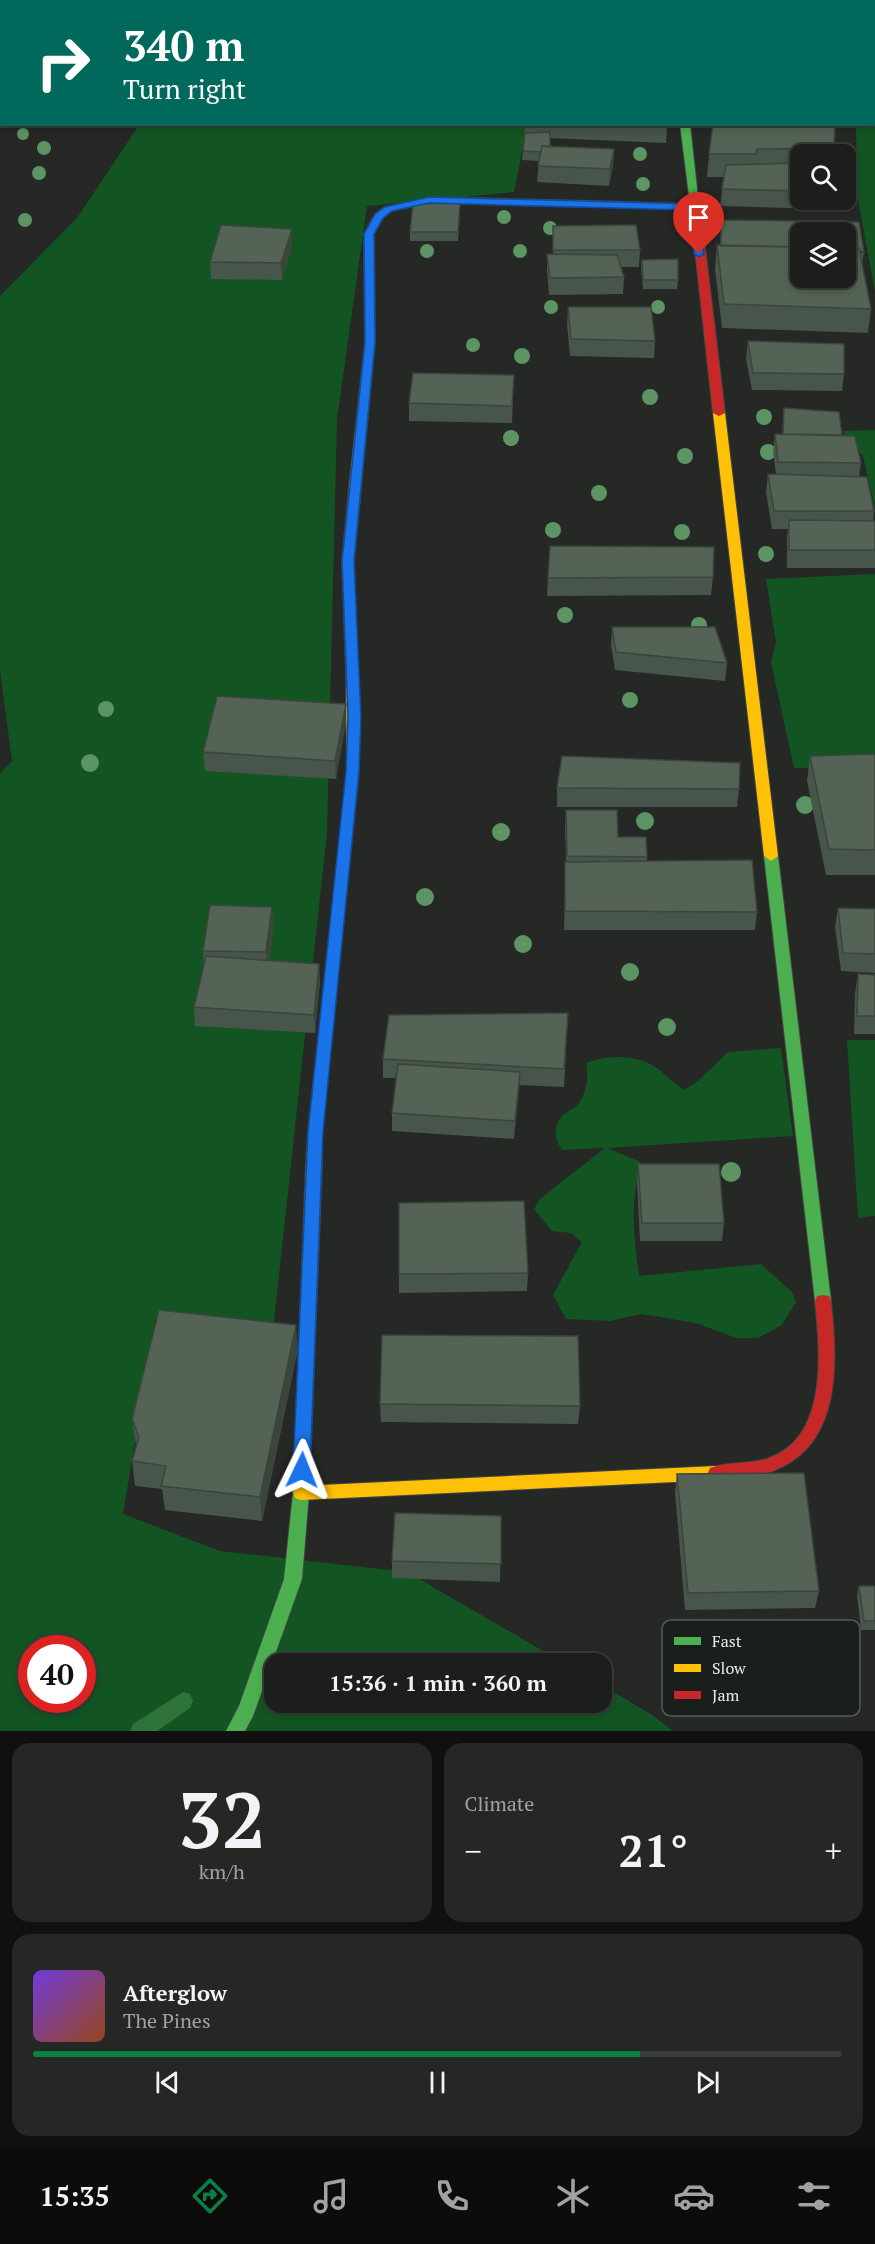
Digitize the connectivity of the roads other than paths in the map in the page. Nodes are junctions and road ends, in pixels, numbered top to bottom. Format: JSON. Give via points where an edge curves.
{"nodes":[{"id":1,"x":685,"y":126,"type":"edge"},
{"id":2,"x":694,"y":207,"type":"junction"},
{"id":3,"x":301,"y":1492,"type":"junction"},
{"id":4,"x":235,"y":1731,"type":"edge"}],
"edges":[{"from":1,"to":2,"type":"street"},
{"from":2,"to":3,"type":"street","via":[[429,200],[389,209],[379,216],[369,234],[370,342],[348,561],[353,771],[315,1132]]},
{"from":2,"to":3,"type":"street","via":[[827,1337],[823,1401],[810,1434],[789,1457],[752,1471]]},
{"from":3,"to":4,"type":"street","via":[[293,1579],[247,1710]]}]}
